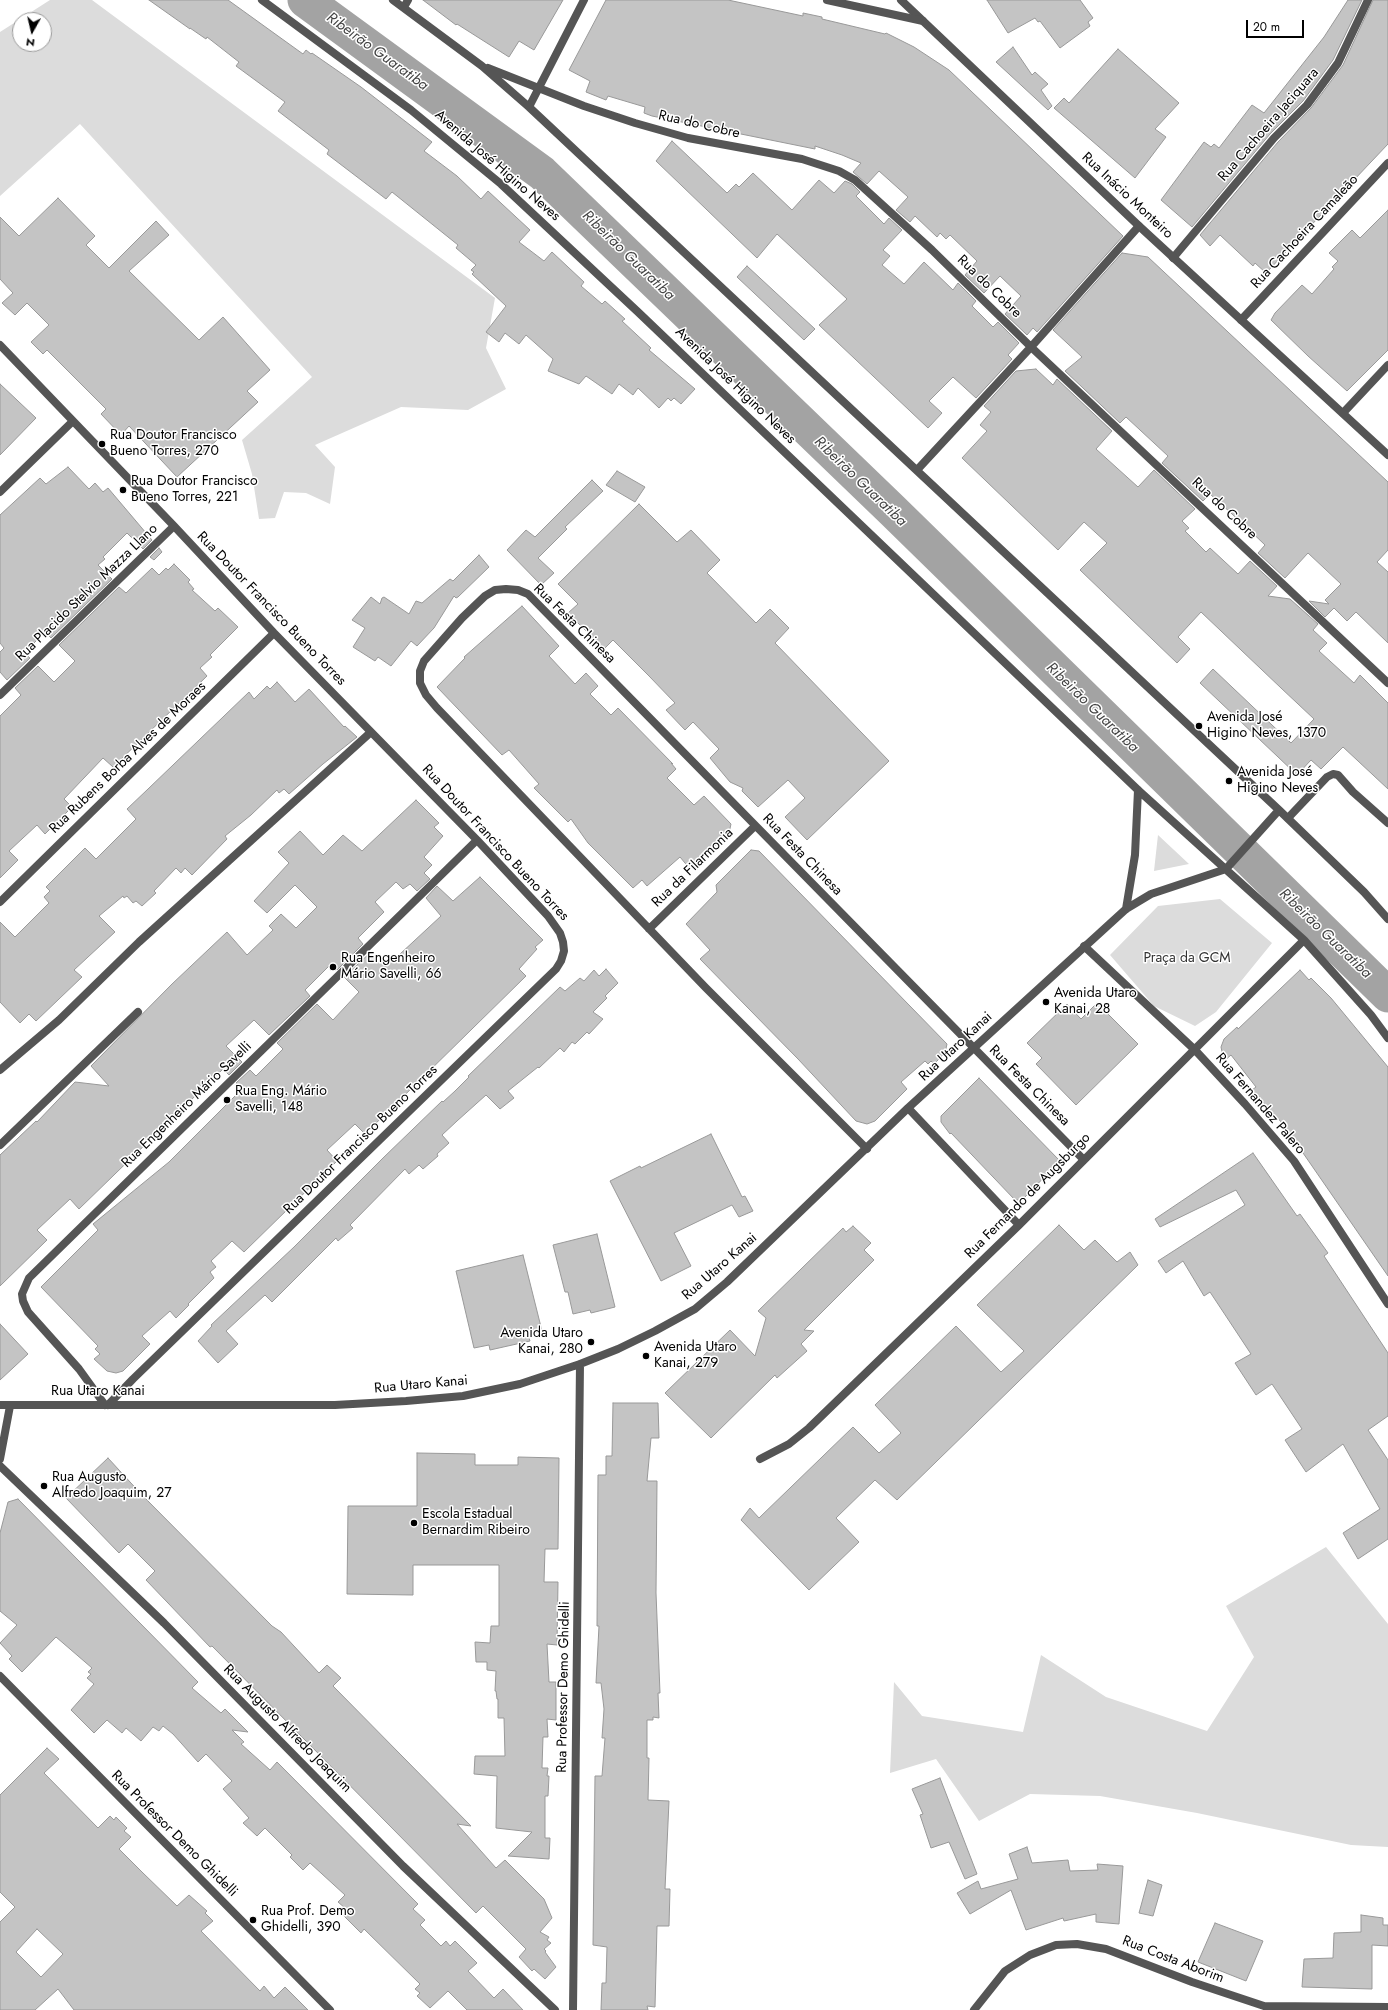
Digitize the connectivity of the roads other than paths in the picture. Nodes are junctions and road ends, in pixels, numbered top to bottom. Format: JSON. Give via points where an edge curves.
{"nodes":[{"id":1,"x":262,"y":0,"type":"edge"},
{"id":2,"x":393,"y":0,"type":"edge"},
{"id":3,"x":584,"y":0,"type":"edge"},
{"id":4,"x":827,"y":0,"type":"edge"},
{"id":5,"x":901,"y":0,"type":"edge"},
{"id":6,"x":1368,"y":0,"type":"edge"},
{"id":7,"x":406,"y":4,"type":"edge"},
{"id":8,"x":923,"y":21,"type":"junction"},
{"id":9,"x":482,"y":66,"type":"junction"},
{"id":10,"x":538,"y":88,"type":"junction"},
{"id":11,"x":530,"y":107,"type":"junction"},
{"id":12,"x":1388,"y":163,"type":"edge"},
{"id":13,"x":1138,"y":226,"type":"junction"},
{"id":14,"x":1173,"y":258,"type":"junction"},
{"id":15,"x":1241,"y":320,"type":"junction"},
{"id":16,"x":0,"y":345,"type":"edge"},
{"id":17,"x":1031,"y":347,"type":"junction"},
{"id":18,"x":1388,"y":365,"type":"edge"},
{"id":19,"x":1344,"y":413,"type":"junction"},
{"id":20,"x":73,"y":421,"type":"junction"},
{"id":21,"x":1388,"y":455,"type":"edge"},
{"id":22,"x":917,"y":470,"type":"junction"},
{"id":23,"x":0,"y":492,"type":"edge"},
{"id":24,"x":174,"y":526,"type":"junction"},
{"id":25,"x":274,"y":633,"type":"junction"},
{"id":26,"x":1388,"y":683,"type":"edge"},
{"id":27,"x":0,"y":695,"type":"edge"},
{"id":28,"x":371,"y":732,"type":"junction"},
{"id":29,"x":1138,"y":790,"type":"junction"},
{"id":30,"x":1279,"y":810,"type":"junction"},
{"id":31,"x":1288,"y":818,"type":"junction"},
{"id":32,"x":1388,"y":823,"type":"edge"},
{"id":33,"x":755,"y":826,"type":"junction"},
{"id":34,"x":477,"y":840,"type":"junction"},
{"id":35,"x":1226,"y":869,"type":"junction"},
{"id":36,"x":0,"y":902,"type":"edge"},
{"id":37,"x":1126,"y":909,"type":"junction"},
{"id":38,"x":1388,"y":919,"type":"edge"},
{"id":39,"x":649,"y":929,"type":"junction"},
{"id":40,"x":1304,"y":940,"type":"junction"},
{"id":41,"x":1084,"y":946,"type":"junction"},
{"id":42,"x":138,"y":1012,"type":"dead end"},
{"id":43,"x":1388,"y":1038,"type":"edge"},
{"id":44,"x":974,"y":1048,"type":"junction"},
{"id":45,"x":1194,"y":1050,"type":"junction"},
{"id":46,"x":0,"y":1070,"type":"edge"},
{"id":47,"x":908,"y":1108,"type":"junction"},
{"id":48,"x":0,"y":1145,"type":"edge"},
{"id":49,"x":867,"y":1149,"type":"junction"},
{"id":50,"x":1083,"y":1159,"type":"junction"},
{"id":51,"x":1018,"y":1224,"type":"junction"},
{"id":52,"x":1388,"y":1304,"type":"edge"},
{"id":53,"x":580,"y":1364,"type":"junction"},
{"id":54,"x":0,"y":1405,"type":"edge"},
{"id":55,"x":107,"y":1405,"type":"junction"},
{"id":56,"x":10,"y":1406,"type":"junction"},
{"id":57,"x":760,"y":1459,"type":"dead end"},
{"id":58,"x":0,"y":1460,"type":"edge"},
{"id":59,"x":0,"y":1466,"type":"edge"},
{"id":60,"x":0,"y":1676,"type":"edge"},
{"id":61,"x":1388,"y":2007,"type":"edge"},
{"id":62,"x":1264,"y":2008,"type":"edge"},
{"id":63,"x":330,"y":2010,"type":"edge"},
{"id":64,"x":555,"y":2010,"type":"edge"},
{"id":65,"x":573,"y":2010,"type":"edge"},
{"id":66,"x":974,"y":2010,"type":"edge"}],
"edges":[{"from":1,"to":29,"type":"street","name":"Avenida José Higino Neves","via":[[411,110],[501,184],[644,317]]},
{"from":2,"to":7,"type":"street"},
{"from":3,"to":10,"type":"street"},
{"from":4,"to":8,"type":"street"},
{"from":5,"to":8,"type":"street","name":"Rua Inácio Monteiro"},
{"from":6,"to":14,"type":"street","name":"Rua Cachoeira Jaciquara","via":[[1338,63],[1307,105],[1274,138]]},
{"from":7,"to":9,"type":"street"},
{"from":8,"to":13,"type":"street","name":"Rua Inácio Monteiro"},
{"from":9,"to":10,"type":"street","name":"Rua do Cobre"},
{"from":9,"to":11,"type":"street"},
{"from":10,"to":11,"type":"street"},
{"from":10,"to":17,"type":"street","name":"Rua do Cobre","via":[[591,109],[688,138],[802,158],[839,170],[855,180],[879,202]]},
{"from":11,"to":22,"type":"street"},
{"from":12,"to":15,"type":"street","name":"Rua Cachoeira Camaleão"},
{"from":13,"to":14,"type":"street","name":"Rua Inácio Monteiro"},
{"from":13,"to":17,"type":"street"},
{"from":14,"to":15,"type":"street","name":"Rua Inácio Monteiro"},
{"from":15,"to":19,"type":"street","name":"Rua Inácio Monteiro"},
{"from":16,"to":20,"type":"street","name":"Rua Doutor Francisco Bueno Torres"},
{"from":17,"to":22,"type":"street"},
{"from":17,"to":26,"type":"street","name":"Rua do Cobre"},
{"from":18,"to":19,"type":"street"},
{"from":19,"to":21,"type":"street","name":"Rua Inácio Monteiro"},
{"from":20,"to":23,"type":"street"},
{"from":20,"to":24,"type":"street","name":"Rua Doutor Francisco Bueno Torres"},
{"from":22,"to":30,"type":"street"},
{"from":24,"to":25,"type":"street","name":"Rua Doutor Francisco Bueno Torres"},
{"from":24,"to":27,"type":"street","name":"Rua Placido Stelvio Mazza Llano"},
{"from":25,"to":28,"type":"street","name":"Rua Doutor Francisco Bueno Torres"},
{"from":25,"to":36,"type":"street","name":"Rua Rubens Borba Alves de Moraes"},
{"from":28,"to":34,"type":"street","name":"Rua Doutor Francisco Bueno Torres"},
{"from":28,"to":46,"type":"street","via":[[139,942],[59,1020]]},
{"from":29,"to":35,"type":"street","name":"Avenida José Higino Neves"},
{"from":29,"to":37,"type":"street","via":[[1135,855]]},
{"from":30,"to":31,"type":"street"},
{"from":30,"to":35,"type":"street"},
{"from":31,"to":32,"type":"street","via":[[1327,777],[1333,774],[1338,775]]},
{"from":31,"to":38,"type":"street"},
{"from":33,"to":39,"type":"street","name":"Rua da Filarmonia"},
{"from":33,"to":39,"type":"street","name":"Rua Festa Chinesa","via":[[528,594],[518,590],[495,590],[462,618],[424,661],[420,671],[420,683],[426,695]]},
{"from":33,"to":44,"type":"street","name":"Rua Festa Chinesa"},
{"from":34,"to":55,"type":"street","name":"Rua Engenheiro Mário Savelli","via":[[29,1278],[22,1294],[28,1312],[79,1368]]},
{"from":34,"to":55,"type":"street","name":"Rua Doutor Francisco Bueno Torres","via":[[548,916],[560,933],[564,951],[559,965]]},
{"from":35,"to":37,"type":"street","name":"Rua Utaro Kanai","via":[[1168,887]]},
{"from":35,"to":40,"type":"street","name":"Avenida José Higino Neves"},
{"from":37,"to":41,"type":"street","name":"Rua Utaro Kanai"},
{"from":39,"to":49,"type":"street","name":"Rua Festa Chinesa"},
{"from":40,"to":43,"type":"street","name":"Avenida José Higino Neves","via":[[1371,1015]]},
{"from":40,"to":45,"type":"street","name":"Rua Fernando de Augsburgo"},
{"from":41,"to":44,"type":"street","name":"Rua Utaro Kanai"},
{"from":41,"to":45,"type":"street","name":"Rua Fernandez Palero"},
{"from":42,"to":48,"type":"street"},
{"from":44,"to":47,"type":"street","name":"Rua Utaro Kanai"},
{"from":44,"to":50,"type":"street","name":"Rua Festa Chinesa"},
{"from":45,"to":50,"type":"street","name":"Rua Fernando de Augsburgo"},
{"from":45,"to":52,"type":"street","name":"Rua Fernandez Palero","via":[[1294,1161]]},
{"from":47,"to":49,"type":"street","name":"Rua Utaro Kanai"},
{"from":47,"to":51,"type":"street"},
{"from":49,"to":53,"type":"street","name":"Rua Utaro Kanai","via":[[727,1282],[695,1308],[655,1331]]},
{"from":50,"to":51,"type":"street","name":"Rua Fernando de Augsburgo"},
{"from":51,"to":57,"type":"street","name":"Rua Fernando de Augsburgo","via":[[809,1428],[789,1444]]},
{"from":53,"to":55,"type":"street","name":"Rua Utaro Kanai","via":[[520,1384],[463,1396],[406,1402],[327,1405]]},
{"from":53,"to":65,"type":"street","name":"Rua Professor Demo Ghidelli"},
{"from":54,"to":56,"type":"street","name":"Rua Utaro Kanai"},
{"from":55,"to":56,"type":"street","name":"Rua Utaro Kanai"},
{"from":56,"to":58,"type":"street"},
{"from":59,"to":64,"type":"street","name":"Rua Augusto Alfredo Joaquim","via":[[164,1623],[403,1866]]},
{"from":60,"to":63,"type":"street","name":"Rua Professor Demo Ghidelli"},
{"from":61,"to":62,"type":"street","name":"Rua Costa Aborim"},
{"from":62,"to":66,"type":"street","name":"Rua Costa Aborim","via":[[1106,1949],[1077,1944],[1056,1945],[1030,1955],[1005,1971]]}]}
